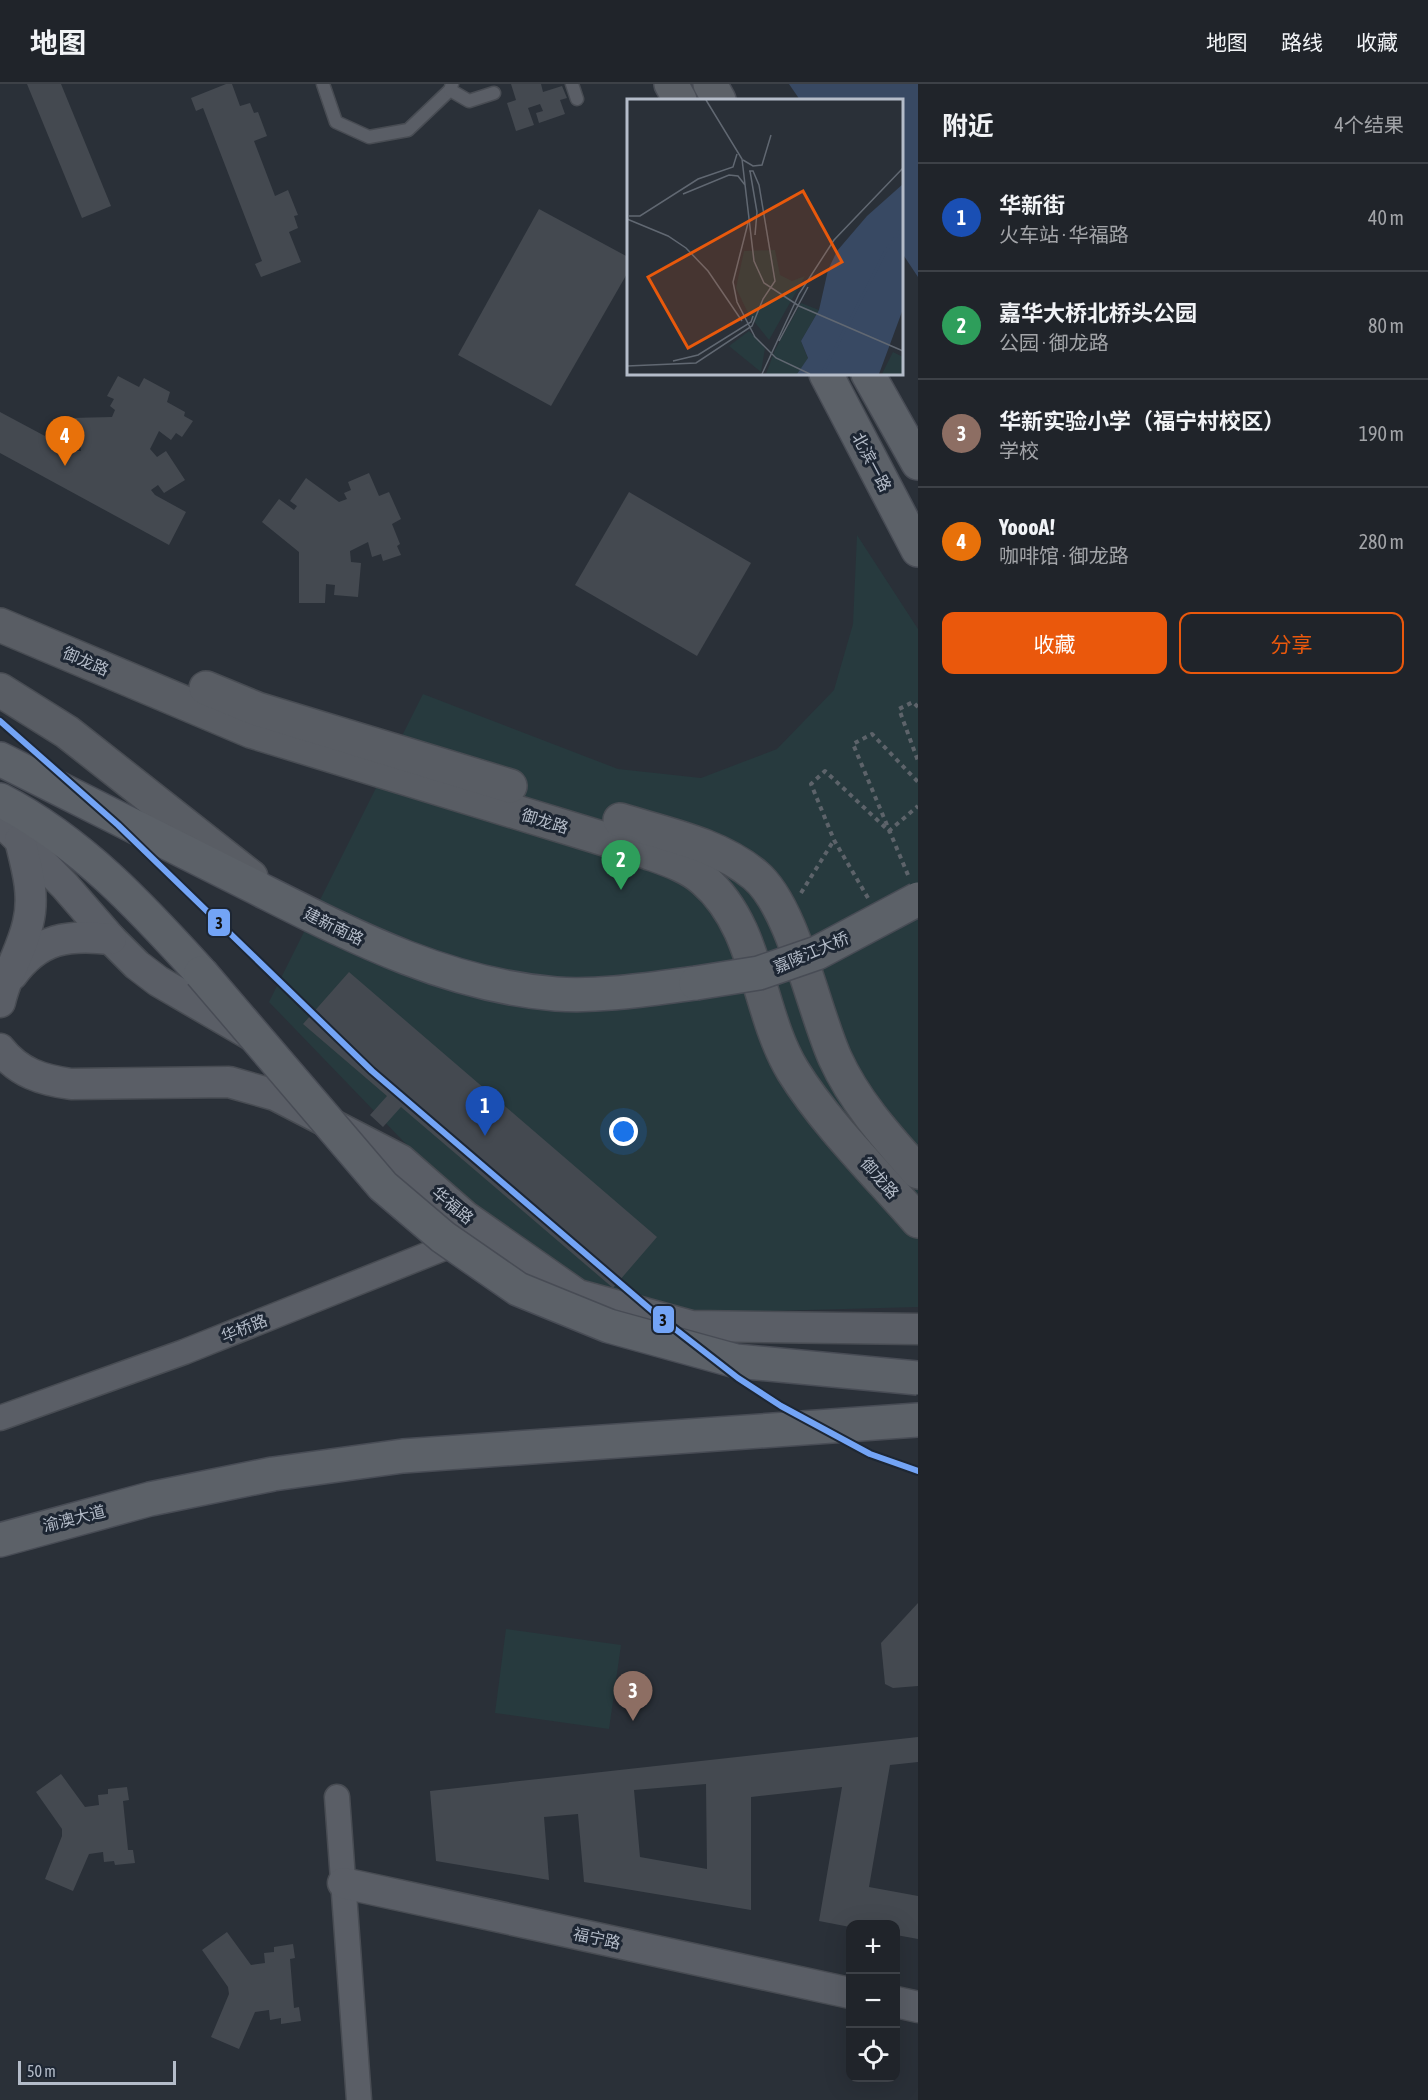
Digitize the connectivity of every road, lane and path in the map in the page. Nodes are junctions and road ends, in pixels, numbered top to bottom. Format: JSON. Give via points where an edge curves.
{"nodes":[{"id":1,"x":323,"y":84,"type":"edge"},
{"id":2,"x":572,"y":84,"type":"edge"},
{"id":3,"x":671,"y":84,"type":"edge"},
{"id":4,"x":710,"y":84,"type":"edge"},
{"id":5,"x":451,"y":87,"type":"edge"},
{"id":6,"x":494,"y":93,"type":"dead end"},
{"id":7,"x":577,"y":99,"type":"dead end"},
{"id":8,"x":679,"y":99,"type":"edge"},
{"id":9,"x":718,"y":99,"type":"edge"},
{"id":10,"x":827,"y":375,"type":"edge"},
{"id":11,"x":868,"y":375,"type":"edge"},
{"id":12,"x":918,"y":463,"type":"edge"},
{"id":13,"x":918,"y":550,"type":"edge"},
{"id":14,"x":0,"y":604,"type":"edge"},
{"id":15,"x":0,"y":625,"type":"edge"},
{"id":16,"x":0,"y":690,"type":"edge"},
{"id":17,"x":918,"y":708,"type":"edge"},
{"id":18,"x":0,"y":759,"type":"edge"},
{"id":19,"x":918,"y":761,"type":"edge"},
{"id":20,"x":918,"y":782,"type":"edge"},
{"id":21,"x":0,"y":800,"type":"edge"},
{"id":22,"x":918,"y":806,"type":"edge"},
{"id":23,"x":10,"y":830,"type":"edge"},
{"id":24,"x":889,"y":831,"type":"junction"},
{"id":25,"x":834,"y":840,"type":"junction"},
{"id":26,"x":914,"y":888,"type":"edge"},
{"id":27,"x":279,"y":898,"type":"junction"},
{"id":28,"x":784,"y":918,"type":"junction"},
{"id":29,"x":881,"y":920,"type":"junction"},
{"id":30,"x":111,"y":939,"type":"junction"},
{"id":31,"x":696,"y":983,"type":"joint"},
{"id":32,"x":193,"y":985,"type":"junction"},
{"id":33,"x":2,"y":995,"type":"edge"},
{"id":34,"x":0,"y":1049,"type":"edge"},
{"id":35,"x":918,"y":1172,"type":"edge"},
{"id":36,"x":918,"y":1221,"type":"edge"},
{"id":37,"x":486,"y":1231,"type":"junction"},
{"id":38,"x":918,"y":1329,"type":"edge"},
{"id":39,"x":918,"y":1378,"type":"edge"},
{"id":40,"x":0,"y":1418,"type":"edge"},
{"id":41,"x":918,"y":1420,"type":"edge"},
{"id":42,"x":0,"y":1540,"type":"edge"},
{"id":43,"x":337,"y":1797,"type":"dead end"},
{"id":44,"x":343,"y":1883,"type":"junction"},
{"id":45,"x":846,"y":1992,"type":"edge"},
{"id":46,"x":900,"y":2003,"type":"edge"},
{"id":47,"x":918,"y":2007,"type":"edge"},
{"id":48,"x":359,"y":2100,"type":"edge"}],
"edges":[{"from":1,"to":5,"type":"lane","via":[[336,122],[369,137],[408,130]]},
{"from":2,"to":7,"type":"lane"},
{"from":3,"to":8,"type":"main road"},
{"from":4,"to":9,"type":"main road"},
{"from":5,"to":6,"type":"lane","via":[[469,101]]},
{"from":10,"to":13,"type":"main road","name":"北滨一路"},
{"from":11,"to":12,"type":"main road"},
{"from":14,"to":28,"type":"main road","name":"御龙路","via":[[257,709],[718,852],[756,875],[774,896]]},
{"from":15,"to":36,"type":"main road","name":"御龙路","via":[[251,731],[647,852],[703,878],[725,900],[739,928],[792,1071]]},
{"from":16,"to":27,"type":"main road","via":[[67,732]]},
{"from":17,"to":19,"type":"path","via":[[914,702],[899,709]]},
{"from":18,"to":27,"type":"main road","name":"建新南路"},
{"from":20,"to":24,"type":"path","via":[[872,734],[853,744]]},
{"from":21,"to":32,"type":"main road","via":[[53,831],[134,900]]},
{"from":22,"to":24,"type":"path"},
{"from":23,"to":30,"type":"street"},
{"from":23,"to":33,"type":"street","via":[[30,878],[31,902],[28,924]]},
{"from":24,"to":25,"type":"path","via":[[825,771],[811,784]]},
{"from":24,"to":26,"type":"path"},
{"from":25,"to":28,"type":"path"},
{"from":25,"to":29,"type":"path"},
{"from":26,"to":29,"type":"main road","name":"嘉陵江大桥","bridge":true},
{"from":27,"to":31,"type":"main road","name":"建新南路","via":[[346,934],[420,964],[489,983],[556,994],[607,994]]},
{"from":28,"to":35,"type":"main road","name":"御龙路","via":[[848,1086],[875,1124]]},
{"from":29,"to":31,"type":"main road","name":"嘉陵江大桥","bridge":true,"via":[[817,952],[759,973]]},
{"from":30,"to":32,"type":"street","via":[[158,981]]},
{"from":30,"to":33,"type":"street","via":[[80,936],[49,943],[21,964]]},
{"from":32,"to":39,"type":"main road","bridge":true,"via":[[261,1041],[383,1186],[443,1238],[518,1289],[609,1326],[736,1361]]},
{"from":34,"to":37,"type":"street","name":"华福路","via":[[11,1063],[50,1081],[229,1082],[275,1095],[401,1160]]},
{"from":37,"to":38,"type":"street","name":"华福路","via":[[578,1295],[691,1326]]},
{"from":37,"to":40,"type":"street","name":"华桥路","via":[[184,1352]]},
{"from":41,"to":42,"type":"main road","name":"渝澳大道","via":[[403,1456],[273,1474],[150,1499]]},
{"from":43,"to":44,"type":"street"},
{"from":44,"to":45,"type":"street","name":"福宁路"},
{"from":44,"to":48,"type":"street"},
{"from":46,"to":47,"type":"street"}]}
